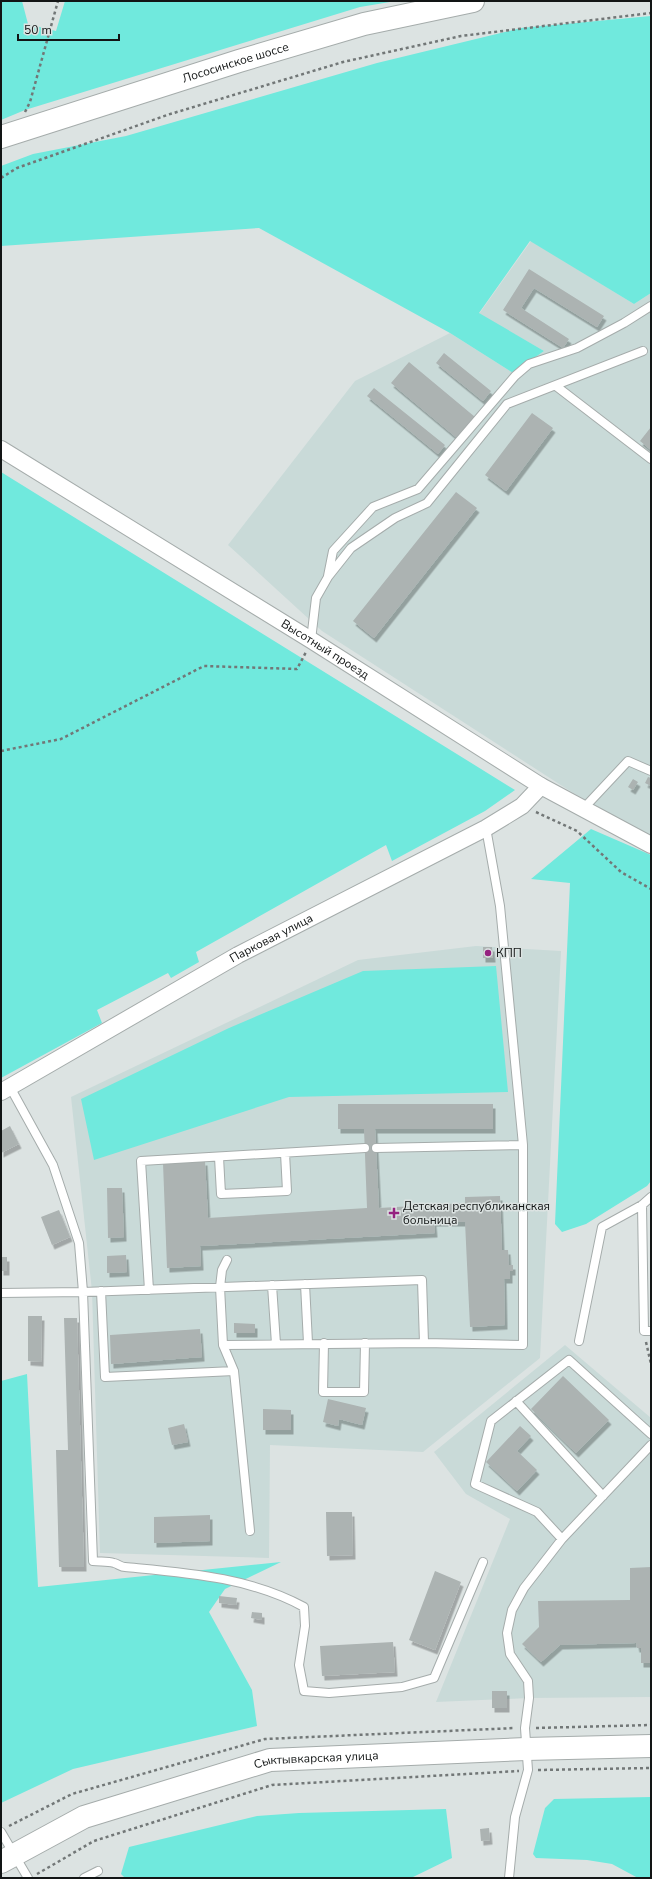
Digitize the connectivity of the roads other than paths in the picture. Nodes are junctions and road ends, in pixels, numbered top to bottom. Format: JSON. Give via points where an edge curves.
{"nodes":[{"id":1,"x":473,"y":1,"type":"edge"},
{"id":2,"x":1,"y":137,"type":"edge"},
{"id":3,"x":651,"y":306,"type":"edge"},
{"id":4,"x":643,"y":351,"type":"dead end"},
{"id":5,"x":556,"y":386,"type":"junction"},
{"id":6,"x":1,"y":449,"type":"edge"},
{"id":7,"x":651,"y":459,"type":"edge"},
{"id":8,"x":328,"y":577,"type":"junction"},
{"id":9,"x":311,"y":640,"type":"junction"},
{"id":10,"x":651,"y":771,"type":"edge"},
{"id":11,"x":541,"y":786,"type":"junction"},
{"id":12,"x":583,"y":809,"type":"junction"},
{"id":13,"x":486,"y":828,"type":"junction"},
{"id":14,"x":651,"y":845,"type":"edge"},
{"id":15,"x":6,"y":1090,"type":"edge"},
{"id":16,"x":523,"y":1145,"type":"junction"},
{"id":17,"x":364,"y":1148,"type":"dead end"},
{"id":18,"x":376,"y":1148,"type":"dead end"},
{"id":19,"x":285,"y":1153,"type":"junction"},
{"id":20,"x":219,"y":1157,"type":"junction"},
{"id":21,"x":651,"y":1197,"type":"edge"},
{"id":22,"x":642,"y":1206,"type":"junction"},
{"id":23,"x":227,"y":1260,"type":"dead end"},
{"id":24,"x":304,"y":1284,"type":"junction"},
{"id":25,"x":272,"y":1285,"type":"junction"},
{"id":26,"x":220,"y":1287,"type":"junction"},
{"id":27,"x":149,"y":1290,"type":"junction"},
{"id":28,"x":101,"y":1291,"type":"junction"},
{"id":29,"x":83,"y":1292,"type":"junction"},
{"id":30,"x":1,"y":1293,"type":"edge"},
{"id":31,"x":647,"y":1331,"type":"edge"},
{"id":32,"x":579,"y":1341,"type":"dead end"},
{"id":33,"x":308,"y":1343,"type":"junction"},
{"id":34,"x":324,"y":1343,"type":"junction"},
{"id":35,"x":365,"y":1343,"type":"junction"},
{"id":36,"x":424,"y":1343,"type":"junction"},
{"id":37,"x":276,"y":1344,"type":"junction"},
{"id":38,"x":223,"y":1345,"type":"junction"},
{"id":39,"x":234,"y":1371,"type":"junction"},
{"id":40,"x":516,"y":1401,"type":"junction"},
{"id":41,"x":651,"y":1434,"type":"edge"},
{"id":42,"x":651,"y":1445,"type":"edge"},
{"id":43,"x":603,"y":1496,"type":"junction"},
{"id":44,"x":250,"y":1531,"type":"dead end"},
{"id":45,"x":562,"y":1540,"type":"junction"},
{"id":46,"x":483,"y":1562,"type":"dead end"},
{"id":47,"x":651,"y":1746,"type":"edge"},
{"id":48,"x":527,"y":1760,"type":"junction"},
{"id":49,"x":1,"y":1832,"type":"edge"},
{"id":50,"x":7,"y":1858,"type":"edge"},
{"id":51,"x":98,"y":1871,"type":"dead end"},
{"id":52,"x":32,"y":1876,"type":"edge"},
{"id":53,"x":84,"y":1878,"type":"edge"},
{"id":54,"x":509,"y":1878,"type":"edge"}],
"edges":[{"from":1,"to":2,"type":"main road","name":"Лососинское шоссе","via":[[364,24]]},
{"from":3,"to":8,"type":"lane","via":[[577,348],[529,364],[515,376],[418,489],[373,507],[333,551]]},
{"from":4,"to":5,"type":"lane"},
{"from":5,"to":7,"type":"lane"},
{"from":5,"to":8,"type":"lane","via":[[508,404],[427,502],[395,518],[351,548]]},
{"from":6,"to":9,"type":"street","name":"Высотный проезд"},
{"from":8,"to":9,"type":"lane","via":[[316,598]]},
{"from":9,"to":11,"type":"street","name":"Высотный проезд"},
{"from":10,"to":12,"type":"lane","via":[[628,761]]},
{"from":11,"to":12,"type":"street","name":"Высотный проезд"},
{"from":11,"to":13,"type":"street","name":"Парковая улица","via":[[522,806]]},
{"from":12,"to":14,"type":"street","name":"Высотный проезд"},
{"from":13,"to":15,"type":"street","name":"Парковая улица","via":[[238,955]]},
{"from":13,"to":16,"type":"lane","via":[[500,906]]},
{"from":15,"to":29,"type":"lane","via":[[53,1165],[79,1243]]},
{"from":16,"to":18,"type":"lane"},
{"from":16,"to":36,"type":"lane","via":[[523,1345]]},
{"from":17,"to":19,"type":"lane"},
{"from":19,"to":20,"type":"lane"},
{"from":19,"to":20,"type":"lane","via":[[287,1191],[221,1194]]},
{"from":20,"to":27,"type":"lane","via":[[141,1161]]},
{"from":21,"to":22,"type":"lane"},
{"from":22,"to":31,"type":"lane"},
{"from":22,"to":32,"type":"lane","via":[[602,1227]]},
{"from":23,"to":26,"type":"lane","via":[[222,1270]]},
{"from":24,"to":25,"type":"lane"},
{"from":24,"to":33,"type":"lane"},
{"from":24,"to":36,"type":"lane","via":[[422,1280]]},
{"from":25,"to":26,"type":"lane"},
{"from":25,"to":37,"type":"lane"},
{"from":26,"to":27,"type":"lane"},
{"from":26,"to":38,"type":"lane"},
{"from":27,"to":28,"type":"lane"},
{"from":28,"to":29,"type":"lane"},
{"from":28,"to":39,"type":"lane","via":[[105,1377]]},
{"from":29,"to":30,"type":"lane"},
{"from":29,"to":46,"type":"lane","via":[[93,1561],[245,1583],[304,1607],[305,1626],[299,1665],[304,1691],[329,1693],[402,1687],[434,1678]]},
{"from":33,"to":34,"type":"lane"},
{"from":33,"to":37,"type":"lane"},
{"from":34,"to":35,"type":"lane"},
{"from":34,"to":35,"type":"lane","via":[[323,1392],[364,1392]]},
{"from":35,"to":36,"type":"lane"},
{"from":37,"to":38,"type":"lane"},
{"from":38,"to":39,"type":"lane"},
{"from":39,"to":44,"type":"lane"},
{"from":40,"to":41,"type":"lane","via":[[569,1360]]},
{"from":40,"to":43,"type":"lane"},
{"from":40,"to":45,"type":"lane","via":[[491,1421],[475,1484],[537,1512]]},
{"from":42,"to":43,"type":"lane"},
{"from":43,"to":45,"type":"lane"},
{"from":45,"to":48,"type":"lane","via":[[524,1588],[512,1610],[507,1633],[510,1654],[528,1681],[529,1698],[525,1728]]},
{"from":47,"to":48,"type":"main road","name":"Сыктывкарская улица"},
{"from":48,"to":50,"type":"main road","name":"Сыктывкарская улица","via":[[270,1760],[84,1817]]},
{"from":48,"to":54,"type":"lane","via":[[515,1817]]},
{"from":49,"to":50,"type":"lane"},
{"from":50,"to":52,"type":"lane"},
{"from":51,"to":53,"type":"lane"}]}
